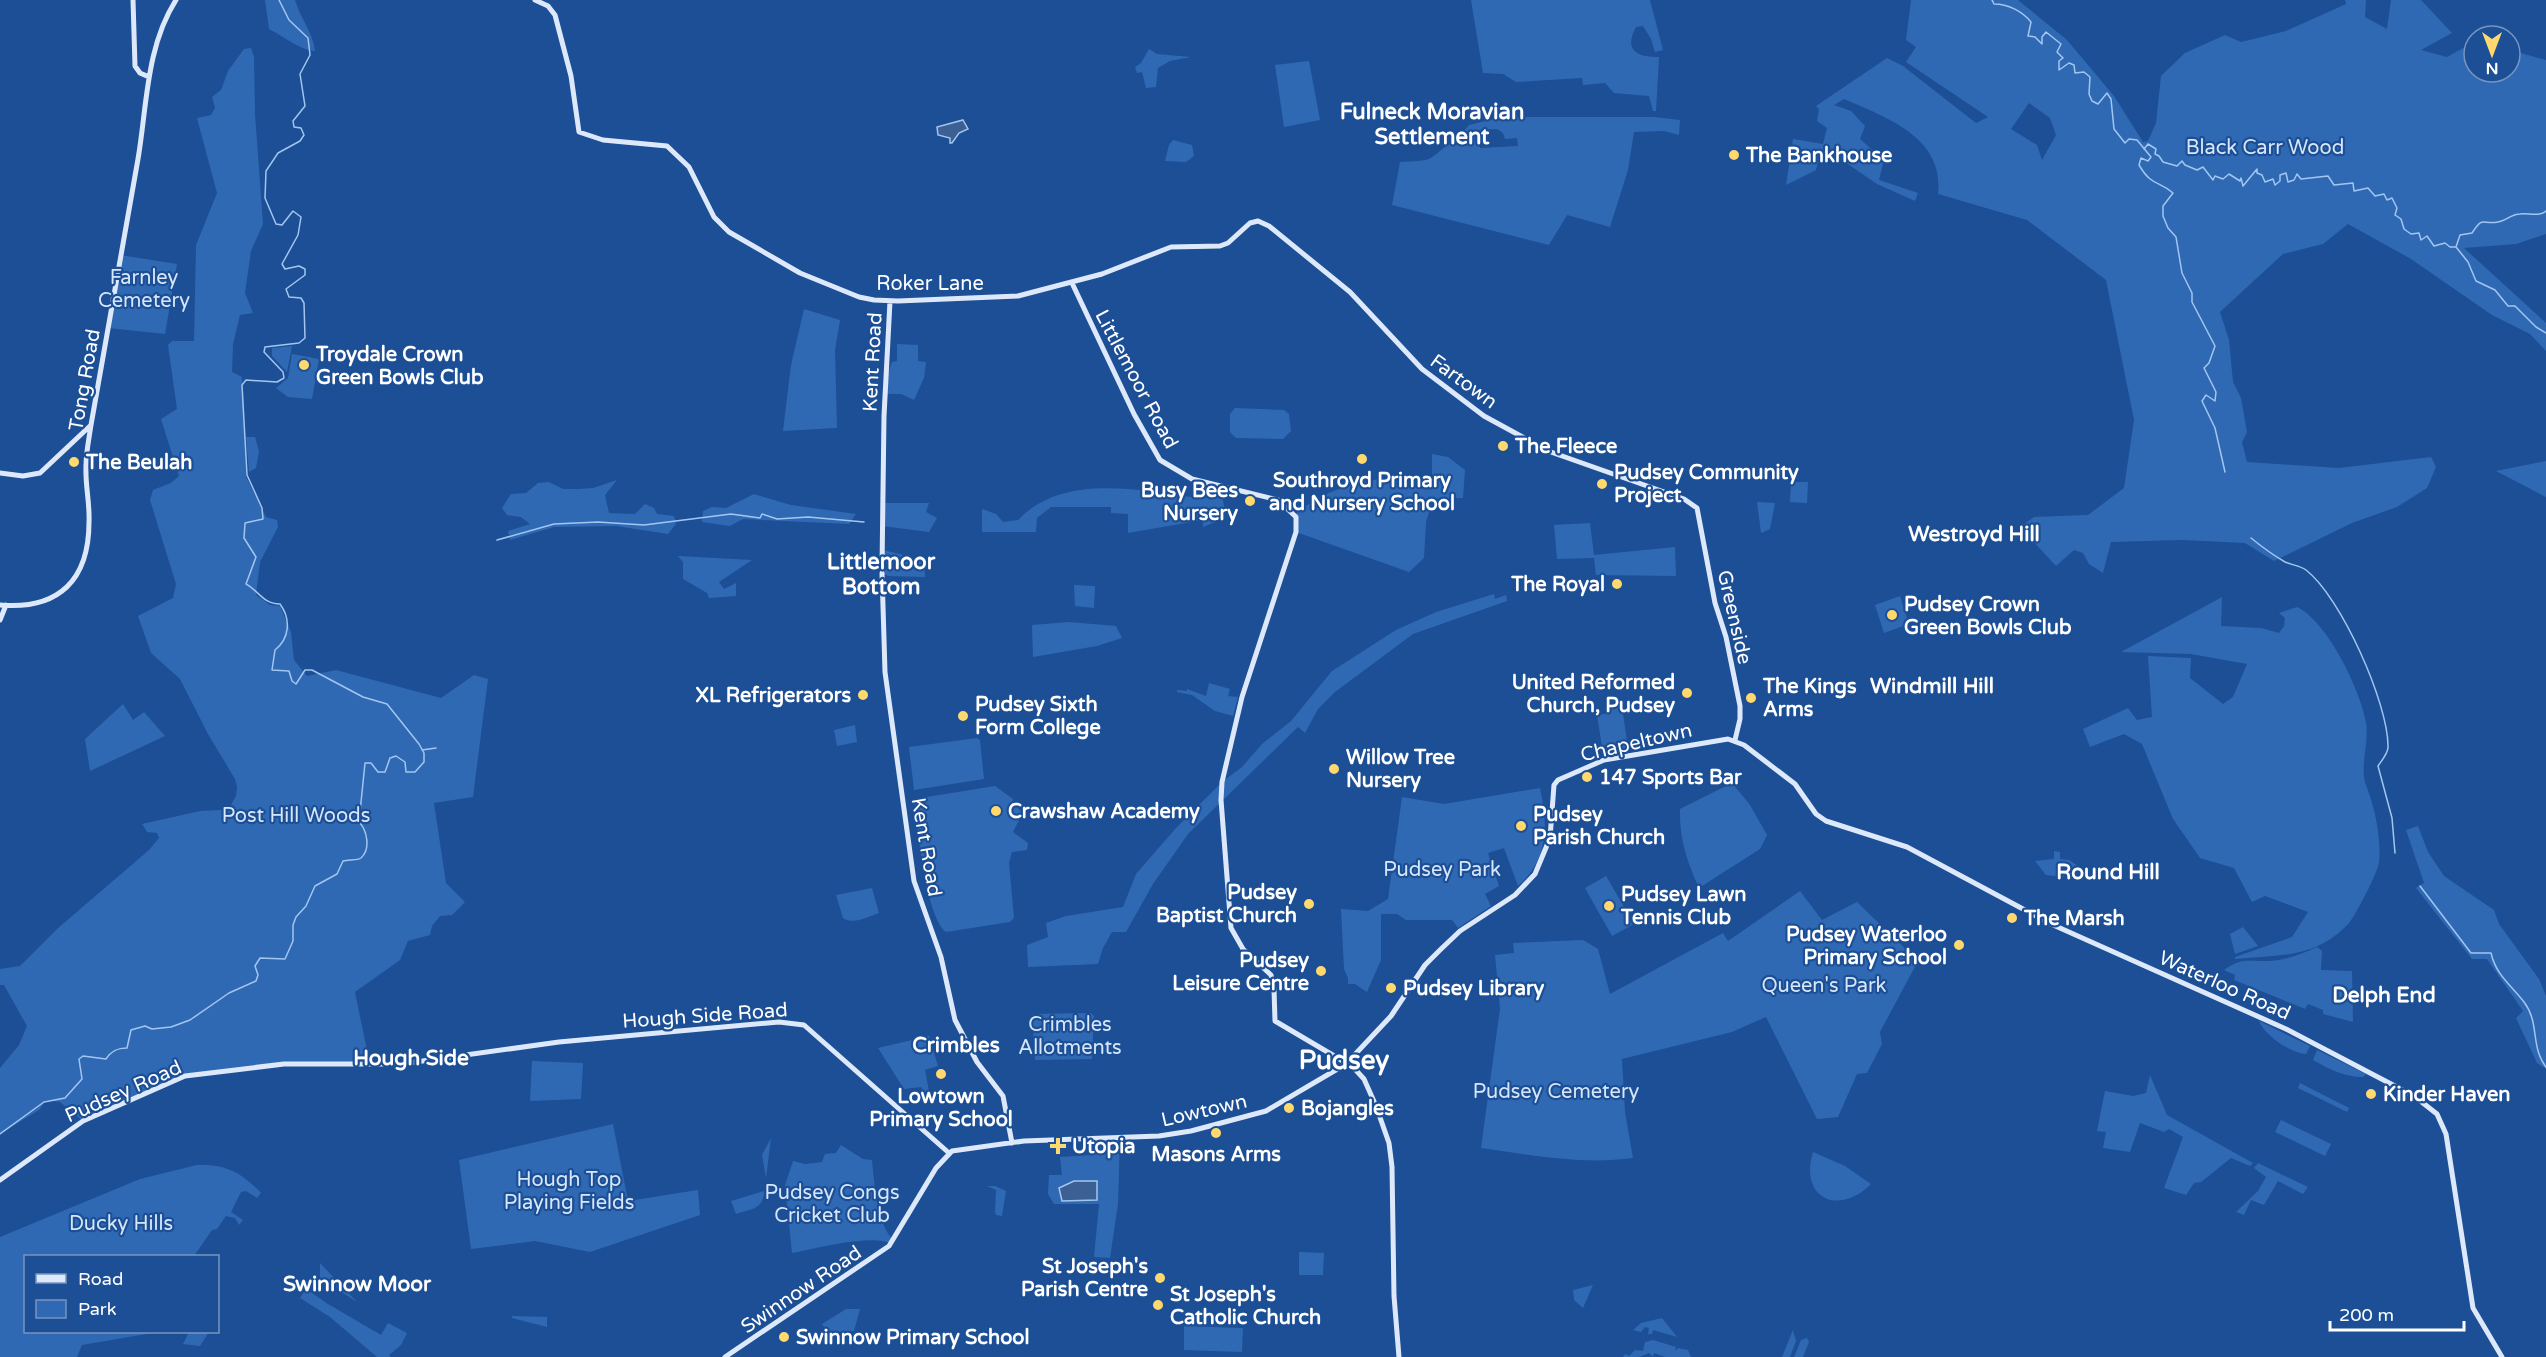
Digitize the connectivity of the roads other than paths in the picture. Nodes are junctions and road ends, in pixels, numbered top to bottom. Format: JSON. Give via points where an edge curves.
{"nodes":[{"id":1,"x":133,"y":0,"type":"edge"},
{"id":2,"x":176,"y":0,"type":"edge"},
{"id":3,"x":535,"y":0,"type":"edge"},
{"id":4,"x":149,"y":77,"type":"junction"},
{"id":5,"x":1258,"y":221,"type":"joint"},
{"id":6,"x":1072,"y":283,"type":"junction"},
{"id":7,"x":890,"y":302,"type":"junction"},
{"id":8,"x":91,"y":425,"type":"junction"},
{"id":9,"x":0,"y":474,"type":"edge"},
{"id":10,"x":1692,"y":504,"type":"joint"},
{"id":11,"x":3,"y":605,"type":"edge"},
{"id":12,"x":0,"y":620,"type":"edge"},
{"id":13,"x":1735,"y":740,"type":"junction"},
{"id":14,"x":488,"y":1052,"type":"joint"},
{"id":15,"x":1346,"y":1064,"type":"junction"},
{"id":16,"x":1012,"y":1143,"type":"junction"},
{"id":17,"x":949,"y":1153,"type":"junction"},
{"id":18,"x":0,"y":1180,"type":"edge"},
{"id":19,"x":725,"y":1357,"type":"edge"},
{"id":20,"x":1399,"y":1357,"type":"edge"},
{"id":21,"x":2502,"y":1357,"type":"edge"}],
"edges":[{"from":1,"to":4,"type":"street","via":[[135,66],[140,74]]},
{"from":2,"to":4,"type":"street","name":"Tong Road","via":[[168,13]]},
{"from":3,"to":7,"type":"street","name":"Roker Lane","via":[[555,15],[571,76],[579,132],[603,140],[667,146],[689,167],[714,217],[729,232],[800,273],[858,297]]},
{"from":4,"to":8,"type":"street","name":"Tong Road","via":[[139,156]]},
{"from":5,"to":6,"type":"street","name":"Roker Lane","via":[[1220,246],[1170,247]]},
{"from":5,"to":10,"type":"street","name":"Fartown","via":[[1336,279],[1416,364],[1484,416],[1548,451]]},
{"from":6,"to":7,"type":"street","name":"Roker Lane","via":[[1005,298]]},
{"from":6,"to":15,"type":"street","name":"Littlemoor Road","via":[[1160,460],[1192,479],[1278,500],[1296,517],[1296,532],[1247,680],[1221,793],[1222,844],[1231,928],[1243,949],[1271,975],[1275,1021]]},
{"from":7,"to":16,"type":"street","name":"Kent Road","via":[[884,416],[885,672],[914,881],[941,957],[955,1020],[977,1062],[1003,1096]]},
{"from":8,"to":9,"type":"street","via":[[40,473]]},
{"from":8,"to":11,"type":"street","name":"Tong Road","via":[[86,468],[88,537],[76,577],[53,599]]},
{"from":10,"to":13,"type":"street","name":"Greenside","via":[[1700,512],[1709,576],[1740,706]]},
{"from":11,"to":12,"type":"street"},
{"from":13,"to":15,"type":"street","name":"Chapeltown","via":[[1718,739],[1629,755],[1591,764],[1563,777],[1554,785],[1550,838],[1542,862],[1525,886],[1460,931],[1425,965],[1391,1016]]},
{"from":13,"to":21,"type":"street","name":"Waterloo Road","via":[[1795,784],[1816,814],[1826,821],[1888,839],[1932,859],[2038,918],[2286,1029],[2430,1106],[2446,1134],[2473,1308]]},
{"from":14,"to":17,"type":"street","name":"Hough Side Road","via":[[559,1042],[797,1023],[811,1030]]},
{"from":14,"to":18,"type":"street","name":"Pudsey Road","via":[[401,1064],[284,1064],[184,1076],[83,1121]]},
{"from":15,"to":16,"type":"street","name":"Lowtown","via":[[1262,1112],[1174,1134]]},
{"from":15,"to":20,"type":"street","via":[[1364,1079],[1390,1153]]},
{"from":16,"to":17,"type":"street","name":"Lowtown","via":[[972,1146]]},
{"from":17,"to":19,"type":"street","name":"Swinnow Road","via":[[936,1167],[889,1246]]}]}
